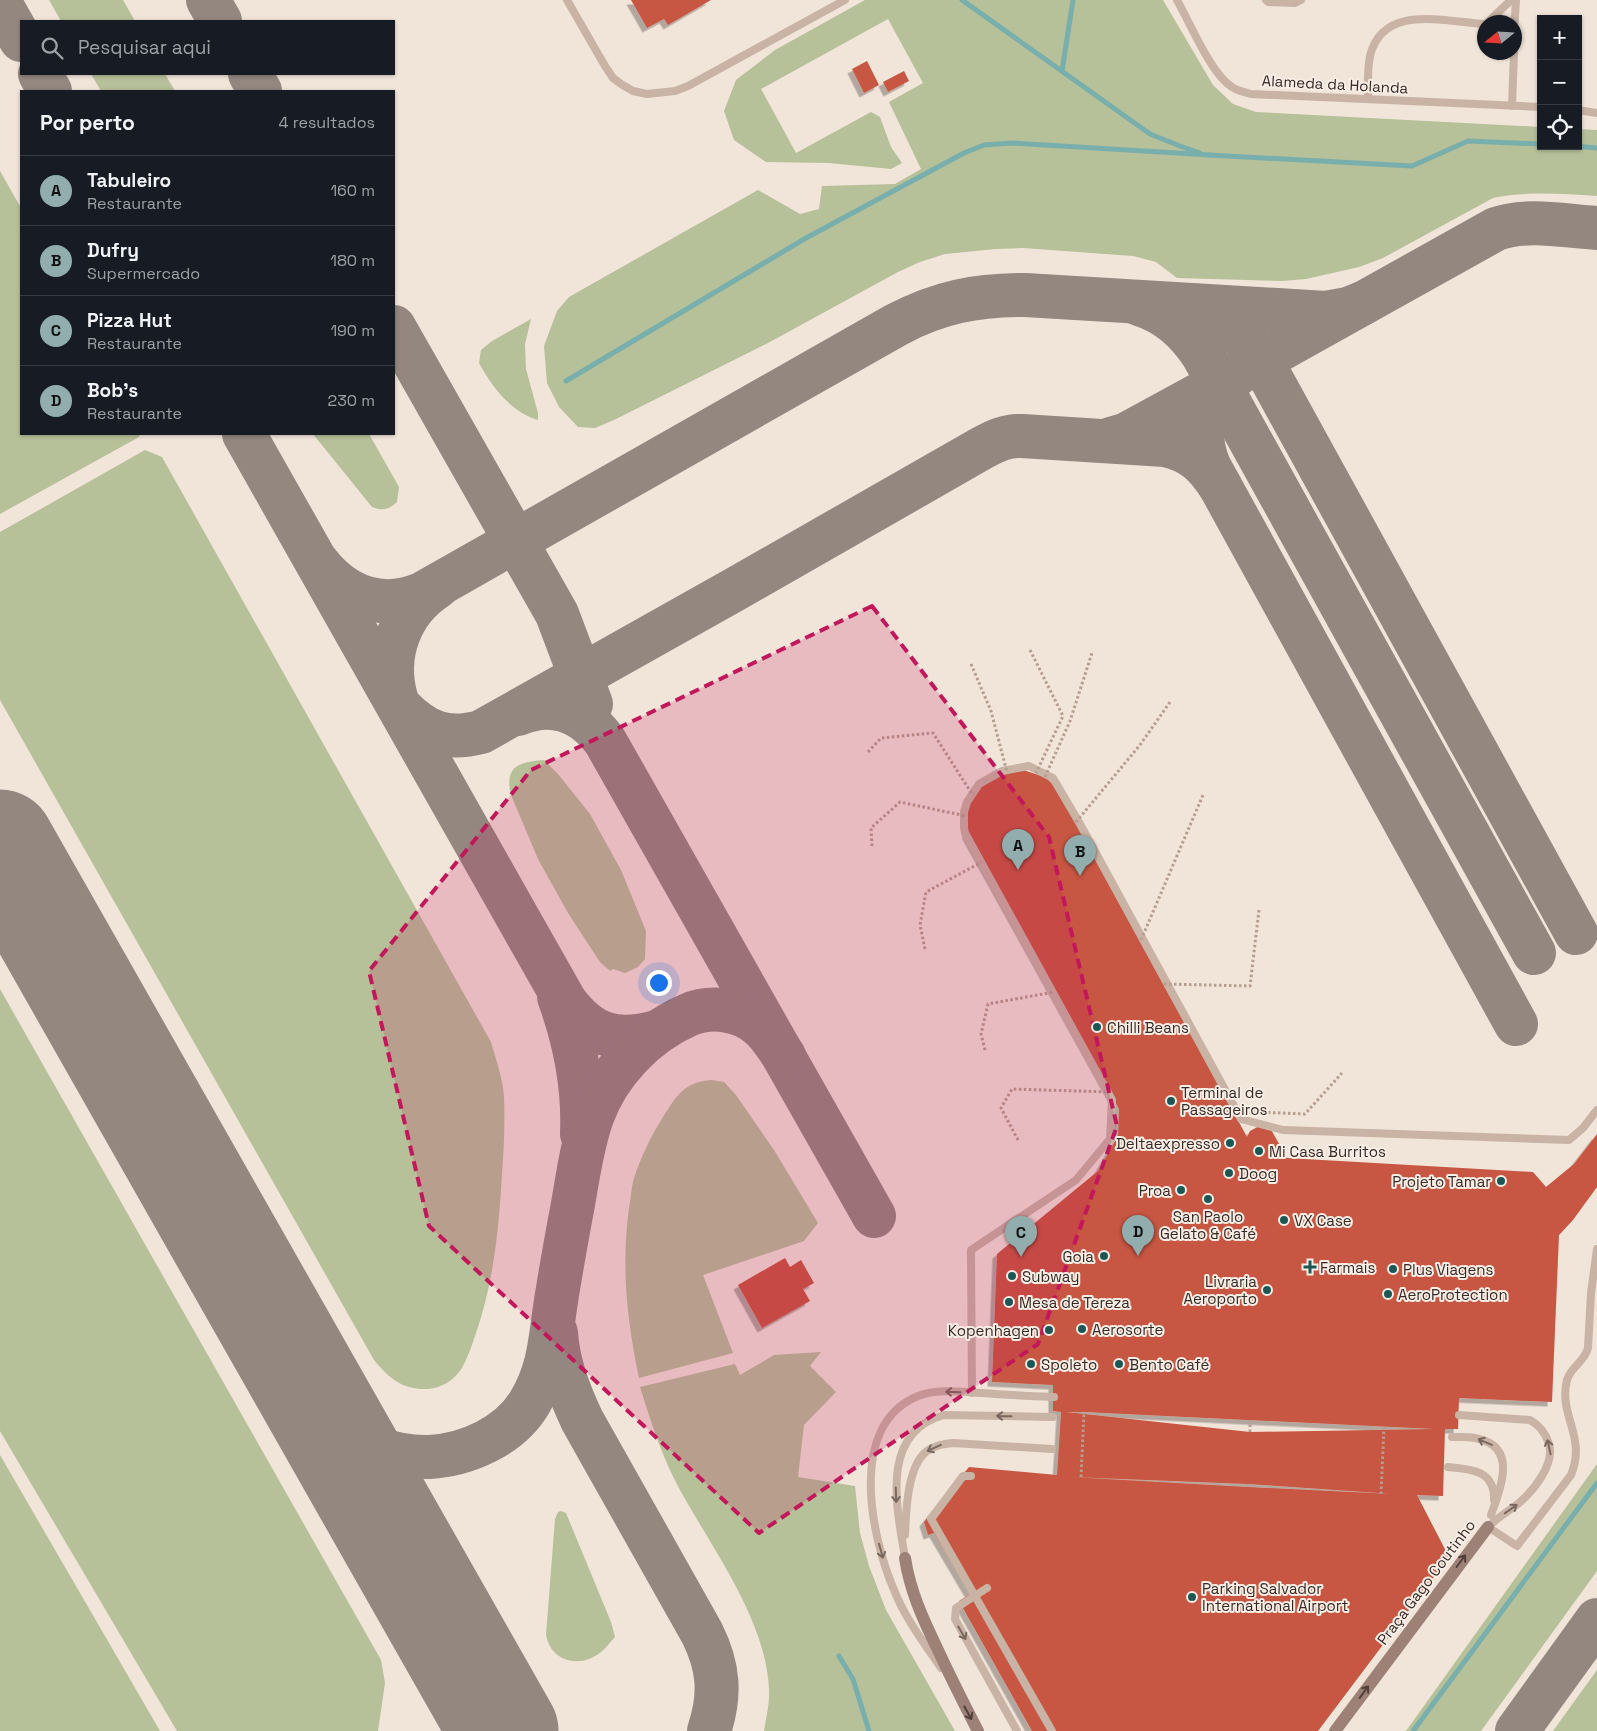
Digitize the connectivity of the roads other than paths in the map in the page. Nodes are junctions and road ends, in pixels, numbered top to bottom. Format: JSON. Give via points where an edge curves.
{"nodes":[{"id":1,"x":567,"y":0,"type":"edge"},
{"id":2,"x":845,"y":0,"type":"edge"},
{"id":3,"x":1178,"y":0,"type":"edge"},
{"id":4,"x":1266,"y":0,"type":"edge"},
{"id":5,"x":1301,"y":0,"type":"edge"},
{"id":6,"x":1511,"y":0,"type":"edge"},
{"id":7,"x":1516,"y":0,"type":"edge"},
{"id":8,"x":1495,"y":15,"type":"edge"},
{"id":9,"x":1515,"y":15,"type":"edge"},
{"id":10,"x":1477,"y":23,"type":"edge"},
{"id":11,"x":1514,"y":60,"type":"edge"},
{"id":12,"x":1368,"y":99,"type":"junction"},
{"id":13,"x":1512,"y":106,"type":"junction"},
{"id":14,"x":1537,"y":108,"type":"edge"},
{"id":15,"x":1582,"y":111,"type":"edge"},
{"id":16,"x":1597,"y":113,"type":"edge"},
{"id":17,"x":1597,"y":1110,"type":"edge"},
{"id":18,"x":1597,"y":1249,"type":"edge"},
{"id":19,"x":972,"y":1393,"type":"junction"},
{"id":20,"x":1054,"y":1397,"type":"dead end"},
{"id":21,"x":1459,"y":1415,"type":"dead end"},
{"id":22,"x":1053,"y":1418,"type":"dead end"},
{"id":23,"x":1452,"y":1436,"type":"dead end"},
{"id":24,"x":1052,"y":1449,"type":"dead end"},
{"id":25,"x":1448,"y":1467,"type":"dead end"},
{"id":26,"x":971,"y":1476,"type":"dead end"},
{"id":27,"x":1489,"y":1520,"type":"junction"},
{"id":28,"x":905,"y":1558,"type":"junction"},
{"id":29,"x":987,"y":1588,"type":"dead end"},
{"id":30,"x":974,"y":1596,"type":"junction"},
{"id":31,"x":1004,"y":1693,"type":"dead end"},
{"id":32,"x":959,"y":1695,"type":"junction"},
{"id":33,"x":1004,"y":1708,"type":"junction"},
{"id":34,"x":978,"y":1731,"type":"edge"},
{"id":35,"x":1017,"y":1731,"type":"edge"},
{"id":36,"x":1052,"y":1731,"type":"edge"},
{"id":37,"x":1336,"y":1731,"type":"edge"}],
"edges":[{"from":1,"to":2,"type":"lane","via":[[613,78],[633,91],[647,94],[675,92]]},
{"from":3,"to":12,"type":"lane","name":"Alameda da Holanda","via":[[1215,69],[1241,92]]},
{"from":4,"to":5,"type":"lane","via":[[1286,3]]},
{"from":6,"to":8,"type":"lane"},
{"from":7,"to":9,"type":"lane"},
{"from":10,"to":12,"type":"lane","via":[[1418,20],[1396,23],[1385,30],[1376,40],[1370,57]]},
{"from":11,"to":13,"type":"lane"},
{"from":12,"to":13,"type":"lane","name":"Alameda da Holanda"},
{"from":13,"to":14,"type":"lane","name":"Alameda da Holanda"},
{"from":15,"to":16,"type":"lane"},
{"from":17,"to":19,"type":"lane","via":[[1584,1128],[1569,1140],[1283,1130],[1241,1119],[1053,778],[1029,766],[1007,771],[979,784],[967,802],[965,833],[1112,1100],[1110,1139],[1076,1180],[971,1250]]},
{"from":18,"to":27,"type":"lane","via":[[1588,1348],[1566,1382],[1565,1407],[1576,1441],[1571,1475],[1517,1546]]},
{"from":19,"to":20,"type":"lane"},
{"from":19,"to":32,"type":"lane","one_way":true,"via":[[929,1393],[909,1401],[891,1415],[874,1449],[870,1486],[880,1548],[894,1591],[906,1615]]},
{"from":27,"to":21,"type":"lane","one_way":true,"via":[[1518,1504],[1547,1469],[1551,1454],[1548,1440],[1535,1423],[1522,1419]]},
{"from":22,"to":28,"type":"lane","one_way":true,"via":[[944,1415],[932,1418],[911,1435],[903,1449],[896,1482]]},
{"from":27,"to":23,"type":"lane","one_way":true,"via":[[1504,1476],[1499,1452],[1479,1438]]},
{"from":24,"to":28,"type":"lane","one_way":true,"via":[[953,1443],[925,1452],[910,1484]]},
{"from":25,"to":27,"type":"lane","name":"Praça Gago Coutinho","via":[[1471,1469],[1486,1477],[1494,1494]]},
{"from":26,"to":30,"type":"lane","via":[[963,1476],[931,1519]]},
{"from":37,"to":27,"type":"main road","name":"Praça Gago Coutinho","one_way":true},
{"from":28,"to":32,"type":"main road","via":[[918,1609]]},
{"from":29,"to":30,"type":"lane"},
{"from":30,"to":33,"type":"lane","one_way":true,"via":[[956,1608],[955,1619]]},
{"from":30,"to":36,"type":"lane"},
{"from":31,"to":33,"type":"lane"},
{"from":32,"to":34,"type":"main road","one_way":true},
{"from":33,"to":35,"type":"lane"}]}
